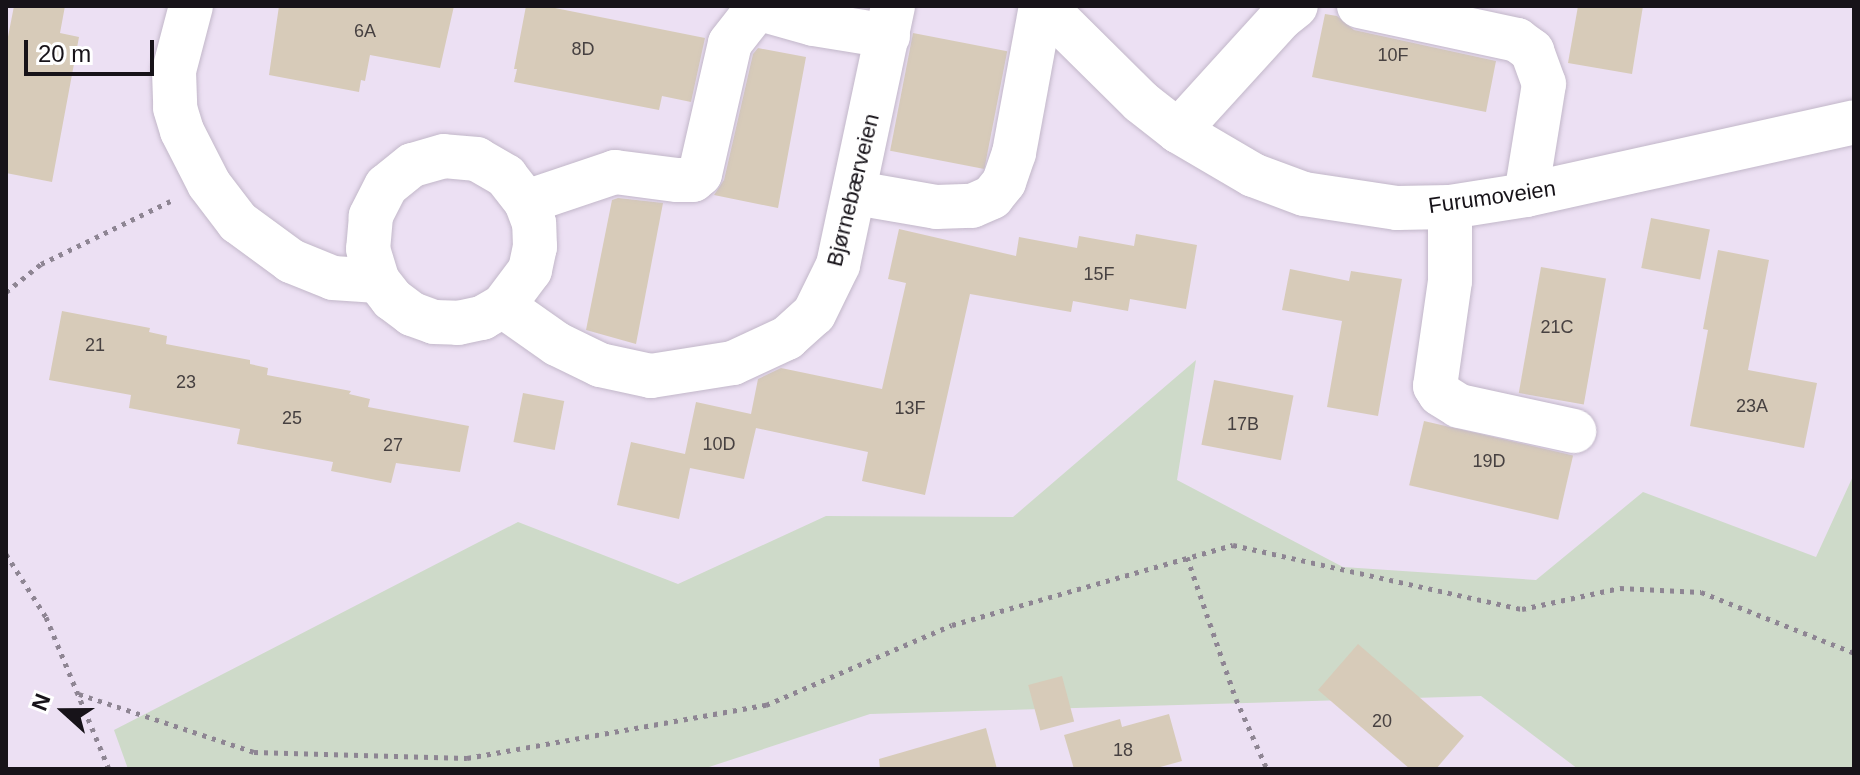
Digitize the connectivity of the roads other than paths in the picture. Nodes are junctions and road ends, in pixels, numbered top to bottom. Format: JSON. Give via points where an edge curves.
{"nodes":[{"id":1,"x":191,"y":6,"type":"edge"},
{"id":2,"x":1042,"y":6,"type":"edge"},
{"id":3,"x":1296,"y":6,"type":"edge"},
{"id":4,"x":1359,"y":6,"type":"edge"},
{"id":5,"x":758,"y":7,"type":"edge"},
{"id":6,"x":890,"y":21,"type":"edge"},
{"id":7,"x":1854,"y":122,"type":"edge"},
{"id":8,"x":1178,"y":131,"type":"junction"},
{"id":9,"x":856,"y":193,"type":"junction"},
{"id":10,"x":1526,"y":195,"type":"junction"},
{"id":11,"x":526,"y":202,"type":"junction"},
{"id":12,"x":1450,"y":207,"type":"junction"},
{"id":13,"x":378,"y":281,"type":"junction"},
{"id":14,"x":503,"y":306,"type":"junction"},
{"id":15,"x":1574,"y":431,"type":"dead end"}],
"edges":[{"from":1,"to":13,"type":"street","via":[[174,71],[175,108],[209,184],[238,222],[291,261],[333,278]]},
{"from":2,"to":8,"type":"street","name":"Furumoveien"},
{"from":2,"to":9,"type":"street","via":[[1014,153],[1004,182],[992,197],[972,206],[936,207]]},
{"from":3,"to":8,"type":"street"},
{"from":4,"to":10,"type":"street","via":[[1517,40],[1532,51],[1544,84]]},
{"from":5,"to":6,"type":"street","via":[[814,24]]},
{"from":5,"to":11,"type":"street","via":[[730,43],[705,162],[693,180],[615,172]]},
{"from":6,"to":9,"type":"street","name":"Bjørnebærveien"},
{"from":7,"to":10,"type":"street","name":"Furumoveien"},
{"from":8,"to":12,"type":"street","name":"Furumoveien","via":[[1253,175],[1304,194],[1397,208]]},
{"from":9,"to":14,"type":"street","name":"Bjørnebærveien","via":[[838,265],[814,314],[787,338],[733,363],[671,375],[633,374],[557,344]]},
{"from":10,"to":12,"type":"street","name":"Furumoveien"},
{"from":11,"to":13,"type":"street","via":[[506,176],[477,159],[444,156],[412,165],[386,186],[371,216],[368,249]]},
{"from":11,"to":14,"type":"street","via":[[534,223],[530,270]]},
{"from":12,"to":15,"type":"street","via":[[1450,281],[1435,386],[1459,406]]},
{"from":13,"to":14,"type":"street","via":[[402,307],[434,322],[482,318]]}]}
